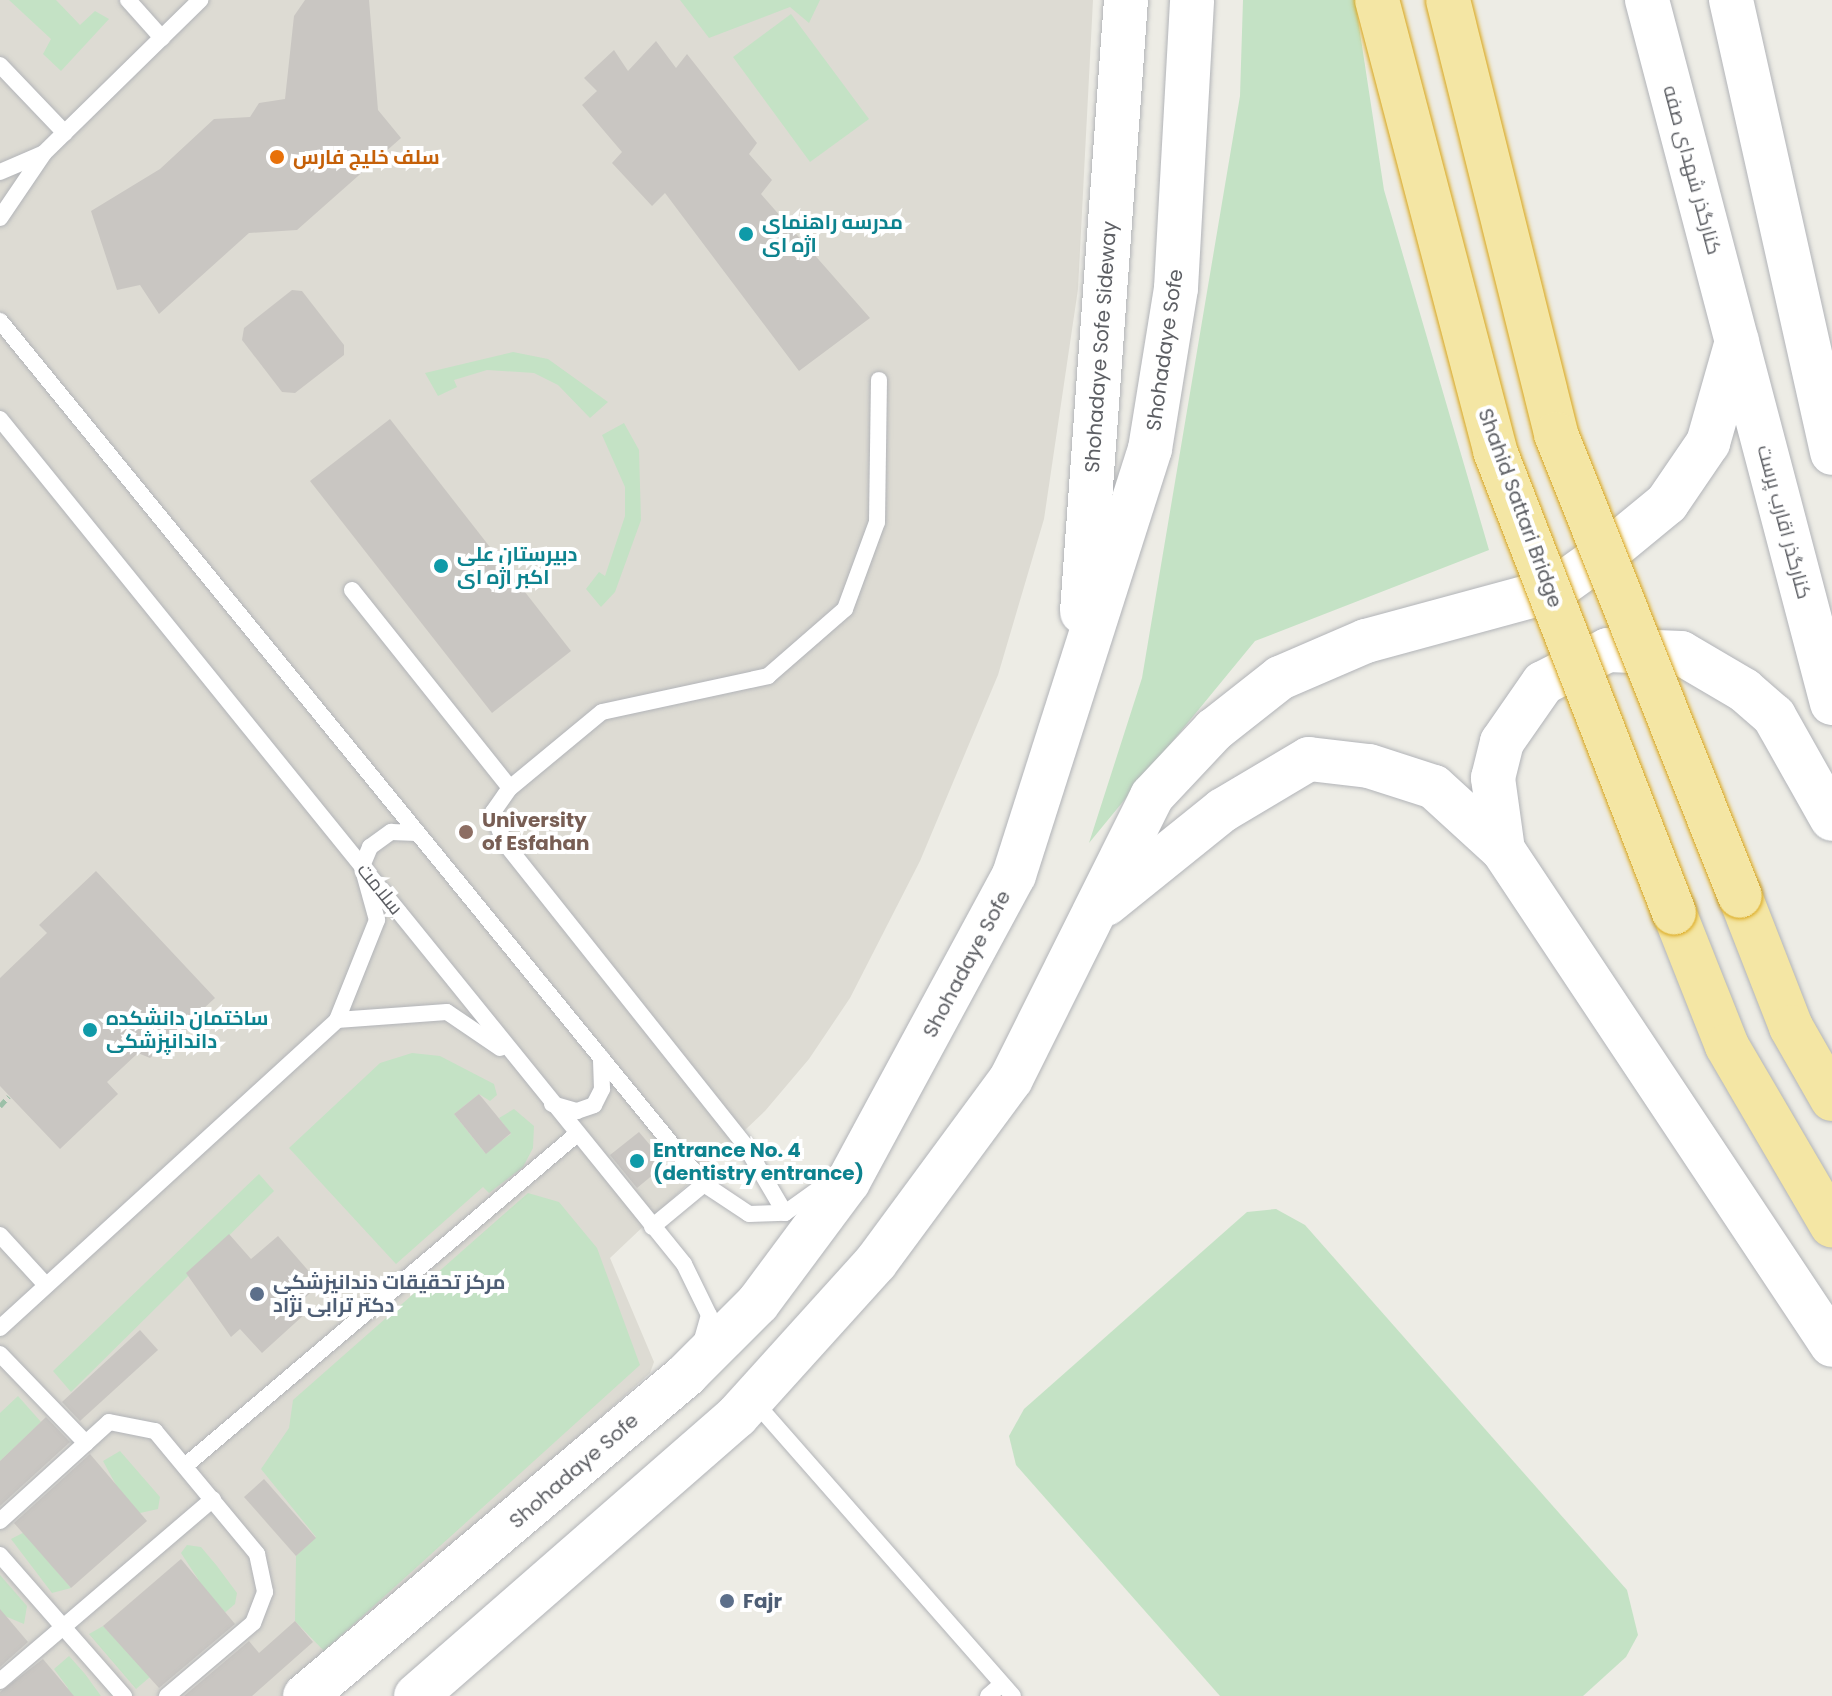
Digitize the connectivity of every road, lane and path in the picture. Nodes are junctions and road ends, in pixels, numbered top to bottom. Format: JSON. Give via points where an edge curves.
{"nodes":[{"id":1,"x":128,"y":0,"type":"edge"},
{"id":2,"x":200,"y":0,"type":"edge"},
{"id":3,"x":1126,"y":0,"type":"edge"},
{"id":4,"x":1192,"y":0,"type":"edge"},
{"id":5,"x":1377,"y":0,"type":"edge"},
{"id":6,"x":1448,"y":0,"type":"edge"},
{"id":7,"x":1647,"y":0,"type":"edge"},
{"id":8,"x":1731,"y":0,"type":"edge"},
{"id":9,"x":162,"y":38,"type":"junction"},
{"id":10,"x":0,"y":65,"type":"edge"},
{"id":11,"x":65,"y":133,"type":"junction"},
{"id":12,"x":44,"y":153,"type":"junction"},
{"id":13,"x":0,"y":172,"type":"edge"},
{"id":14,"x":0,"y":218,"type":"edge"},
{"id":15,"x":0,"y":321,"type":"edge"},
{"id":16,"x":1737,"y":341,"type":"junction"},
{"id":17,"x":879,"y":380,"type":"dead end"},
{"id":18,"x":0,"y":419,"type":"edge"},
{"id":19,"x":1832,"y":453,"type":"edge"},
{"id":20,"x":352,"y":590,"type":"dead end"},
{"id":21,"x":1076,"y":694,"type":"junction"},
{"id":22,"x":1832,"y":703,"type":"edge"},
{"id":23,"x":510,"y":788,"type":"junction"},
{"id":24,"x":1832,"y":819,"type":"edge"},
{"id":25,"x":417,"y":833,"type":"junction"},
{"id":26,"x":1503,"y":850,"type":"junction"},
{"id":27,"x":362,"y":866,"type":"junction"},
{"id":28,"x":1095,"y":913,"type":"junction"},
{"id":29,"x":337,"y":1020,"type":"junction"},
{"id":30,"x":600,"y":1056,"type":"junction"},
{"id":31,"x":515,"y":1058,"type":"junction"},
{"id":32,"x":899,"y":1089,"type":"junction"},
{"id":33,"x":9,"y":1096,"type":"dead end"},
{"id":34,"x":1832,"y":1099,"type":"edge"},
{"id":35,"x":552,"y":1104,"type":"junction"},
{"id":36,"x":0,"y":1106,"type":"edge"},
{"id":37,"x":577,"y":1134,"type":"junction"},
{"id":38,"x":704,"y":1184,"type":"junction"},
{"id":39,"x":785,"y":1213,"type":"junction"},
{"id":40,"x":1832,"y":1226,"type":"edge"},
{"id":41,"x":652,"y":1227,"type":"junction"},
{"id":42,"x":0,"y":1235,"type":"edge"},
{"id":43,"x":46,"y":1285,"type":"junction"},
{"id":44,"x":0,"y":1328,"type":"edge"},
{"id":45,"x":1832,"y":1345,"type":"edge"},
{"id":46,"x":0,"y":1354,"type":"edge"},
{"id":47,"x":687,"y":1374,"type":"junction"},
{"id":48,"x":752,"y":1399,"type":"junction"},
{"id":49,"x":86,"y":1443,"type":"junction"},
{"id":50,"x":186,"y":1465,"type":"junction"},
{"id":51,"x":213,"y":1499,"type":"junction"},
{"id":52,"x":0,"y":1521,"type":"edge"},
{"id":53,"x":0,"y":1555,"type":"edge"},
{"id":54,"x":62,"y":1627,"type":"junction"},
{"id":55,"x":0,"y":1681,"type":"edge"},
{"id":56,"x":1007,"y":1690,"type":"edge"},
{"id":57,"x":124,"y":1696,"type":"edge"},
{"id":58,"x":167,"y":1696,"type":"edge"},
{"id":59,"x":305,"y":1696,"type":"edge"},
{"id":60,"x":416,"y":1696,"type":"edge"},
{"id":61,"x":988,"y":1696,"type":"edge"}],
"edges":[{"from":1,"to":9,"type":"lane"},
{"from":2,"to":9,"type":"lane"},
{"from":3,"to":21,"type":"main road","name":"Shohadaye Sofe Sideway"},
{"from":4,"to":21,"type":"main road","name":"Shohadaye Sofe","via":[[1176,288],[1150,449]]},
{"from":5,"to":40,"type":"highway","name":"Shahid Sattari Bridge","bridge":true,"via":[[1495,451],[1727,1046]]},
{"from":6,"to":34,"type":"highway","bridge":true,"via":[[1556,434],[1791,1027]]},
{"from":7,"to":16,"type":"main road","name":"کنارگذر شهدای صفه"},
{"from":8,"to":19,"type":"main road"},
{"from":9,"to":11,"type":"lane"},
{"from":10,"to":11,"type":"lane"},
{"from":11,"to":12,"type":"lane"},
{"from":12,"to":13,"type":"lane"},
{"from":12,"to":14,"type":"lane"},
{"from":15,"to":25,"type":"lane"},
{"from":16,"to":22,"type":"main road","name":"کنارگذر اقارب پرست"},
{"from":16,"to":28,"type":"main road","via":[[1708,443],[1667,503],[1554,590],[1366,641],[1280,678],[1214,730],[1152,796]]},
{"from":17,"to":23,"type":"lane","via":[[877,522],[845,609],[768,676],[602,712]]},
{"from":18,"to":27,"type":"lane","name":"سلامت"},
{"from":20,"to":23,"type":"lane"},
{"from":21,"to":32,"type":"main road","name":"Shohadaye Sofe","via":[[1014,875]]},
{"from":23,"to":39,"type":"lane","via":[[493,812],[504,842],[745,1145]]},
{"from":24,"to":26,"type":"main road","via":[[1774,716],[1734,683],[1681,653],[1608,650],[1543,683],[1502,742],[1493,778]]},
{"from":25,"to":27,"type":"lane","via":[[379,837]]},
{"from":25,"to":30,"type":"lane"},
{"from":26,"to":28,"type":"main road","via":[[1434,787],[1369,766],[1309,759],[1223,810]]},
{"from":26,"to":45,"type":"main road"},
{"from":27,"to":29,"type":"lane","via":[[377,920]]},
{"from":27,"to":31,"type":"lane","name":"سلامت"},
{"from":28,"to":48,"type":"main road","via":[[1011,1079],[956,1157],[876,1262]]},
{"from":29,"to":31,"type":"lane","via":[[447,1012]]},
{"from":29,"to":43,"type":"lane"},
{"from":30,"to":35,"type":"lane","via":[[602,1089],[594,1105],[577,1111]]},
{"from":30,"to":38,"type":"lane"},
{"from":31,"to":35,"type":"lane","name":"سلامت"},
{"from":32,"to":39,"type":"lane","via":[[815,1195]]},
{"from":32,"to":47,"type":"main road","name":"Shohadaye Sofe","via":[[806,1241],[758,1303]]},
{"from":33,"to":36,"type":"path"},
{"from":35,"to":37,"type":"lane","name":"سلامت"},
{"from":37,"to":41,"type":"lane","name":"سلامت"},
{"from":37,"to":50,"type":"lane"},
{"from":38,"to":39,"type":"lane","via":[[749,1214]]},
{"from":38,"to":41,"type":"lane"},
{"from":41,"to":47,"type":"lane","name":"سلامت","via":[[701,1287],[709,1315]]},
{"from":42,"to":43,"type":"lane"},
{"from":43,"to":44,"type":"lane"},
{"from":46,"to":49,"type":"lane"},
{"from":47,"to":59,"type":"main road","name":"Shohadaye Sofe"},
{"from":48,"to":56,"type":"lane"},
{"from":48,"to":60,"type":"main road"},
{"from":49,"to":50,"type":"lane","via":[[109,1422],[131,1421],[155,1431]]},
{"from":49,"to":52,"type":"lane"},
{"from":50,"to":51,"type":"lane"},
{"from":51,"to":54,"type":"lane"},
{"from":51,"to":58,"type":"lane","via":[[257,1554],[265,1592],[253,1623]]},
{"from":53,"to":54,"type":"lane"},
{"from":54,"to":55,"type":"lane"},
{"from":54,"to":57,"type":"lane"},
{"from":56,"to":61,"type":"lane"}]}
